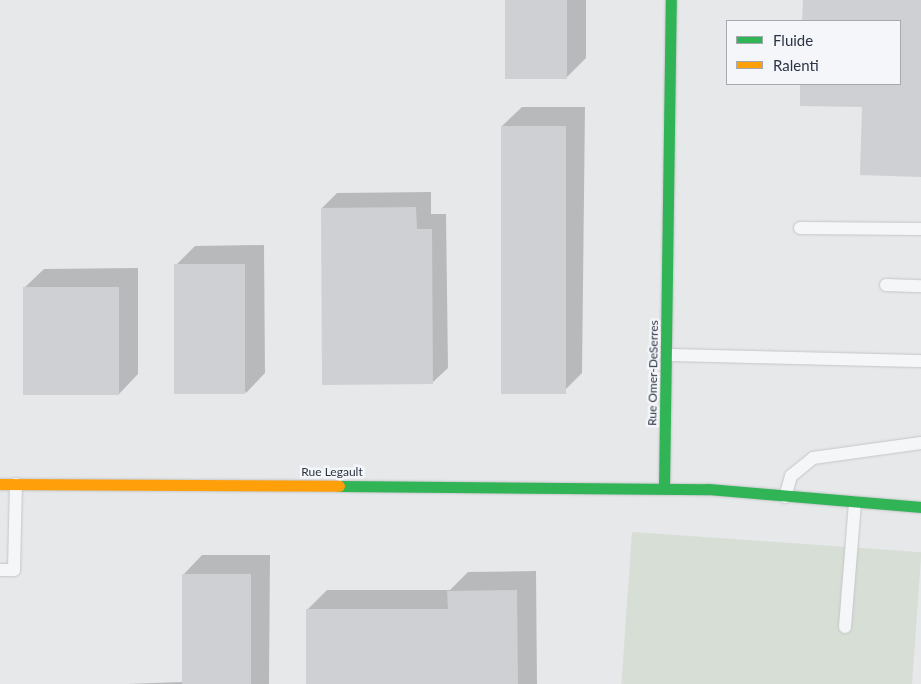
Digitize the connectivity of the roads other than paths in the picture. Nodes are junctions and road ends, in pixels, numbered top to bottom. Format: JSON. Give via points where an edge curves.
{"nodes":[{"id":1,"x":671,"y":0,"type":"edge"},
{"id":2,"x":800,"y":228,"type":"dead end"},
{"id":3,"x":921,"y":229,"type":"edge"},
{"id":4,"x":886,"y":285,"type":"dead end"},
{"id":5,"x":921,"y":286,"type":"edge"},
{"id":6,"x":668,"y":355,"type":"junction"},
{"id":7,"x":921,"y":361,"type":"edge"},
{"id":8,"x":921,"y":443,"type":"edge"},
{"id":9,"x":0,"y":484,"type":"edge"},
{"id":10,"x":16,"y":484,"type":"junction"},
{"id":11,"x":664,"y":488,"type":"junction"},
{"id":12,"x":786,"y":497,"type":"junction"},
{"id":13,"x":855,"y":502,"type":"junction"},
{"id":14,"x":921,"y":507,"type":"edge"},
{"id":15,"x":0,"y":570,"type":"edge"},
{"id":16,"x":846,"y":627,"type":"dead end"}],
"edges":[{"from":1,"to":6,"type":"street","name":"Rue Omer-DeSerres"},
{"from":2,"to":3,"type":"lane"},
{"from":4,"to":5,"type":"lane"},
{"from":6,"to":7,"type":"lane"},
{"from":6,"to":11,"type":"street","name":"Rue Omer-DeSerres"},
{"from":8,"to":12,"type":"lane","via":[[813,458],[791,476]]},
{"from":9,"to":10,"type":"street","name":"Rue Legault"},
{"from":10,"to":11,"type":"street","name":"Rue Legault"},
{"from":10,"to":15,"type":"lane","via":[[14,570]]},
{"from":11,"to":12,"type":"street"},
{"from":12,"to":13,"type":"street"},
{"from":13,"to":14,"type":"street"},
{"from":13,"to":16,"type":"lane"}]}
